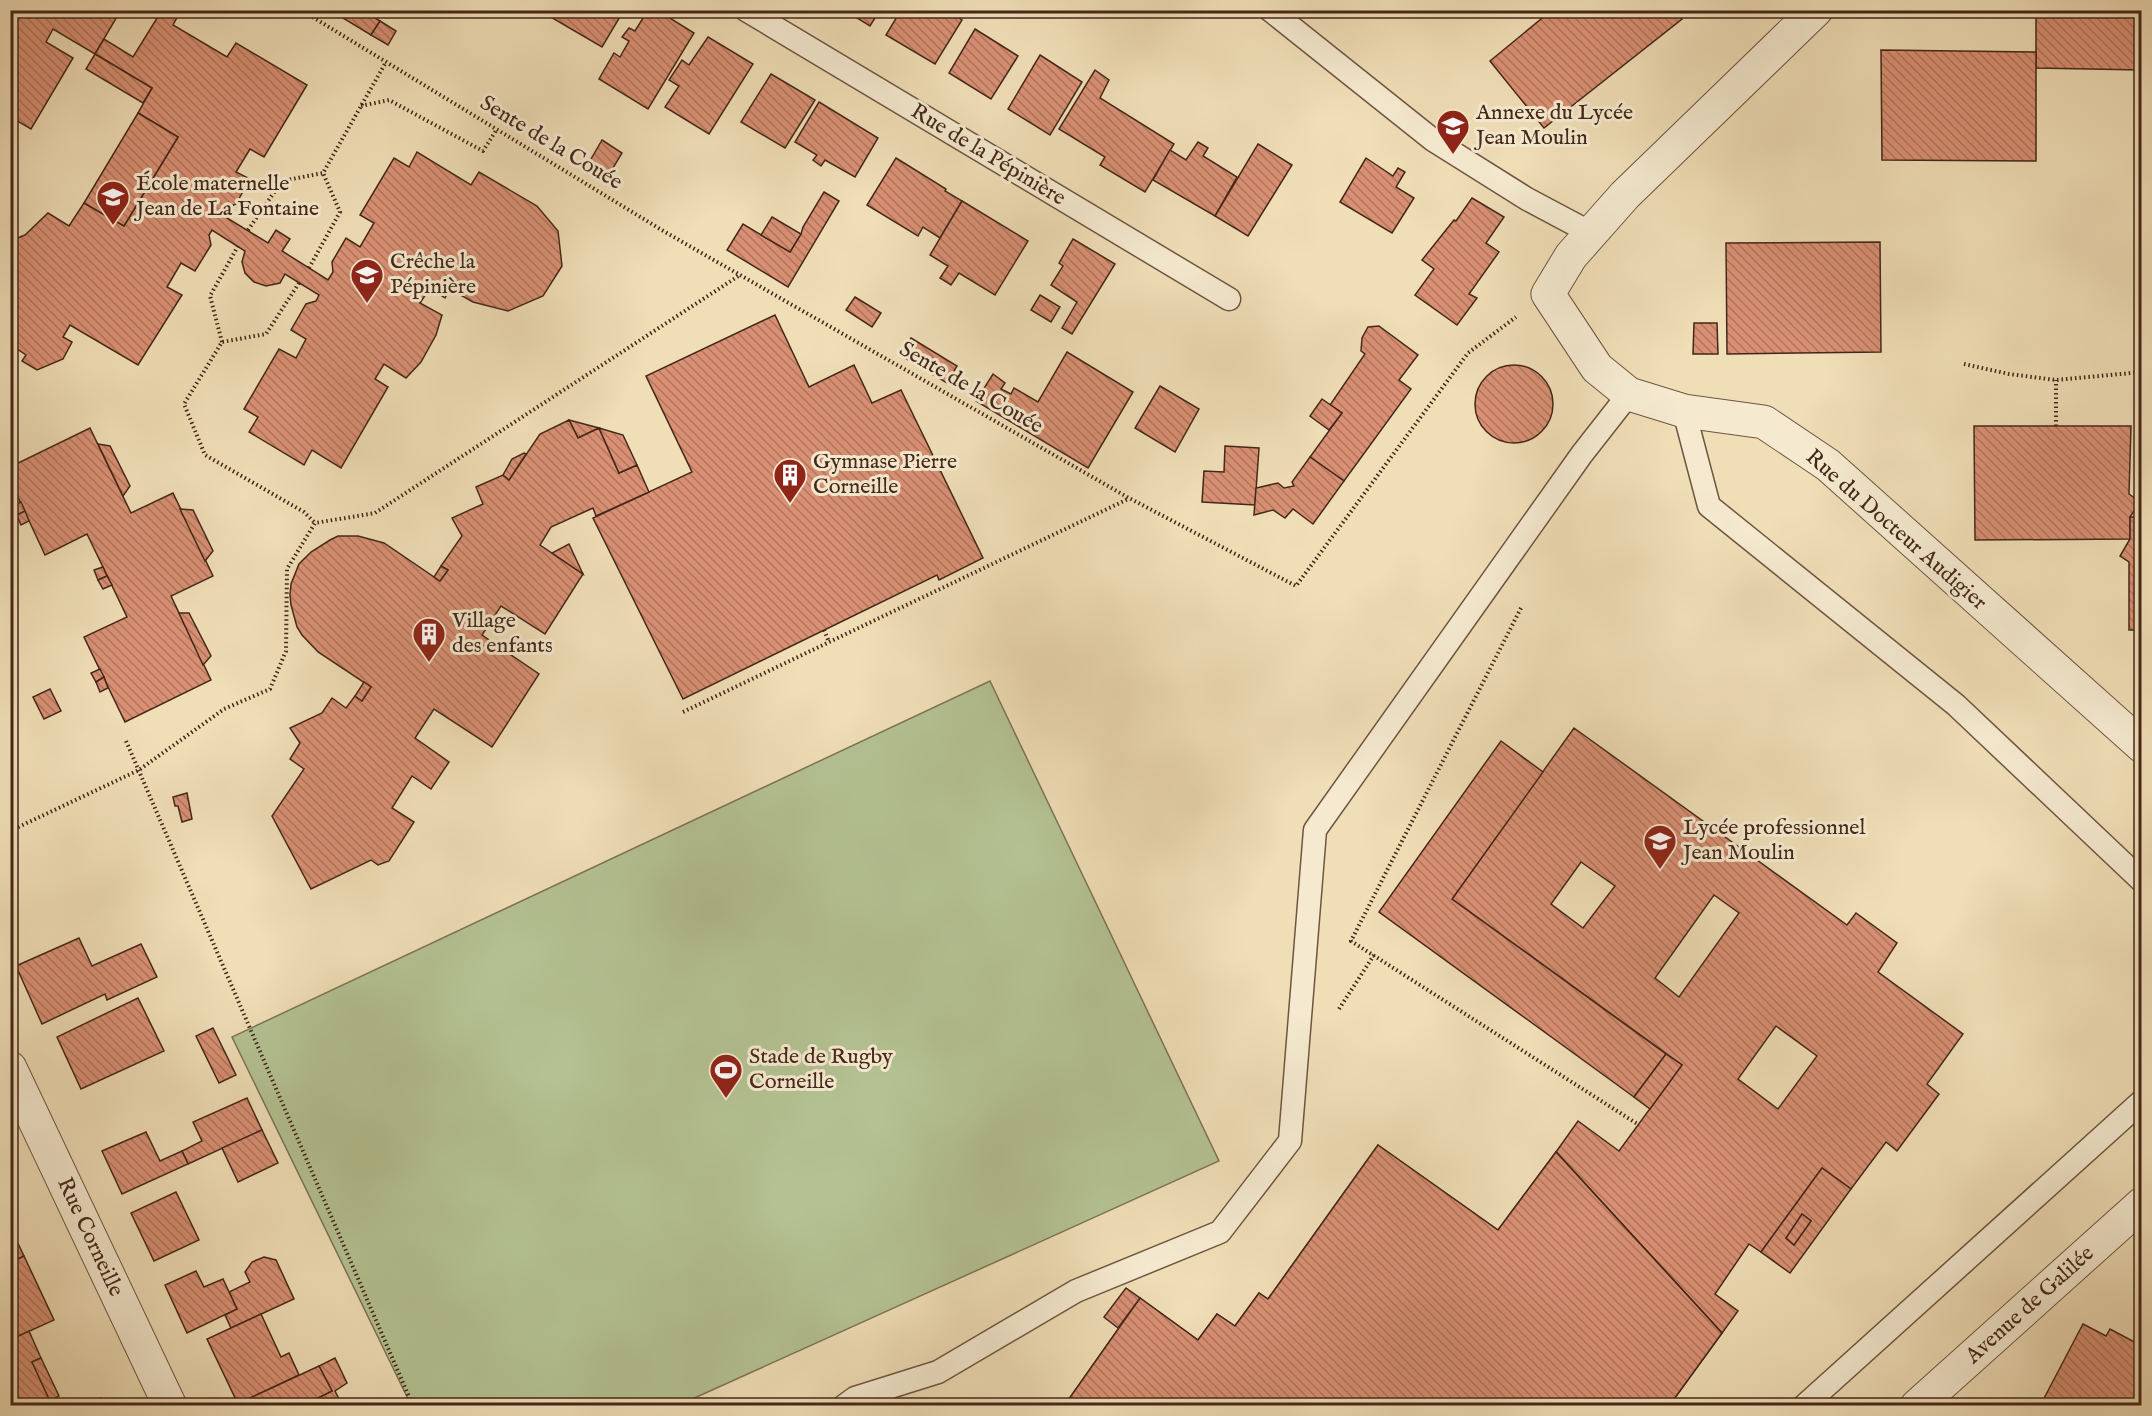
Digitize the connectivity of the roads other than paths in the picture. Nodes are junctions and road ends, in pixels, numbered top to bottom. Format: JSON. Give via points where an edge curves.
{"nodes":[{"id":1,"x":746,"y":10,"type":"edge"},
{"id":2,"x":1270,"y":10,"type":"edge"},
{"id":3,"x":1816,"y":10,"type":"edge"},
{"id":4,"x":1591,"y":233,"type":"junction"},
{"id":5,"x":1229,"y":299,"type":"dead end"},
{"id":6,"x":1629,"y":394,"type":"junction"},
{"id":7,"x":1684,"y":411,"type":"junction"},
{"id":8,"x":2142,"y":746,"type":"edge"},
{"id":9,"x":2142,"y":881,"type":"edge"},
{"id":10,"x":10,"y":1068,"type":"edge"},
{"id":11,"x":2142,"y":1101,"type":"edge"},
{"id":12,"x":2142,"y":1204,"type":"edge"},
{"id":13,"x":170,"y":1406,"type":"edge"},
{"id":14,"x":844,"y":1406,"type":"edge"},
{"id":15,"x":1804,"y":1406,"type":"edge"},
{"id":16,"x":1917,"y":1406,"type":"edge"}],
"edges":[{"from":1,"to":5,"type":"lane","name":"Rue de la Pépinière"},
{"from":2,"to":4,"type":"lane","via":[[1433,140],[1527,199]]},
{"from":3,"to":4,"type":"street","via":[[1625,195]]},
{"from":4,"to":6,"type":"street","name":"Rue du Docteur Audigier","via":[[1570,256],[1548,294],[1597,368]]},
{"from":6,"to":7,"type":"street","name":"Rue du Docteur Audigier"},
{"from":6,"to":14,"type":"lane","via":[[1582,454],[1315,830],[1290,1141],[1220,1232],[1076,1291],[938,1372],[855,1398]]},
{"from":7,"to":8,"type":"street","name":"Rue du Docteur Audigier","via":[[1764,422],[1828,465]]},
{"from":7,"to":9,"type":"lane","via":[[1709,506],[1956,705]]},
{"from":10,"to":13,"type":"street","name":"Rue Corneille"},
{"from":11,"to":15,"type":"lane"},
{"from":12,"to":16,"type":"street","name":"Avenue de Galilée"}]}
